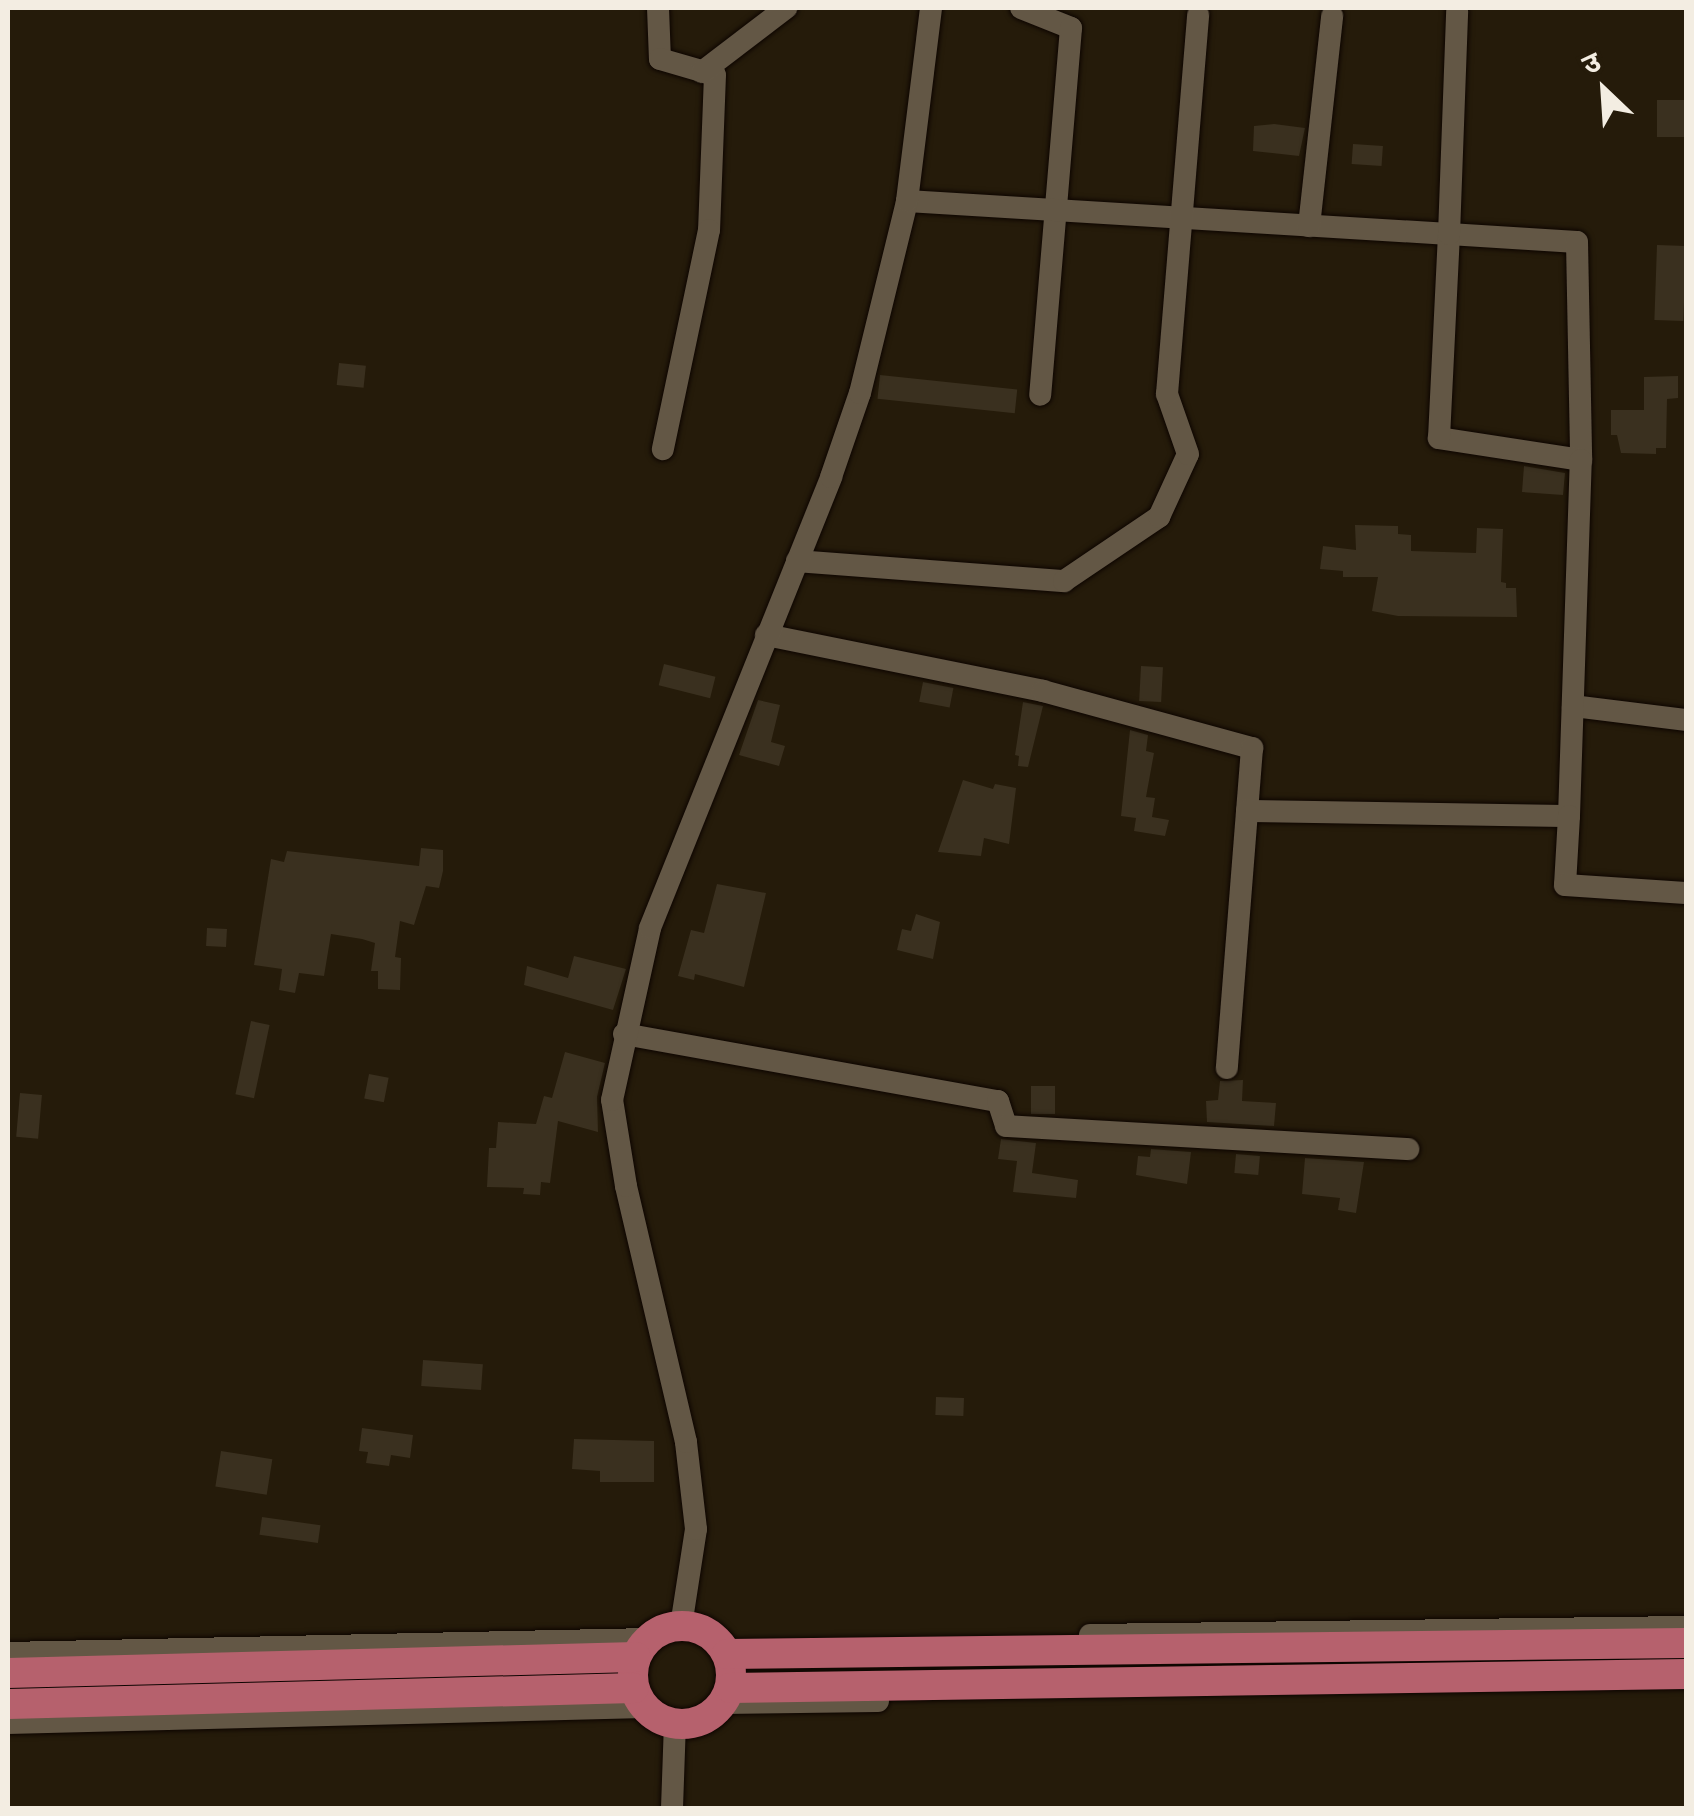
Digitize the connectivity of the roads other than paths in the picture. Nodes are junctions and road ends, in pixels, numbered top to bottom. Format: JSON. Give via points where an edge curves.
{"nodes":[{"id":1,"x":658,"y":8,"type":"edge"},
{"id":2,"x":786,"y":8,"type":"edge"},
{"id":3,"x":932,"y":8,"type":"edge"},
{"id":4,"x":1020,"y":8,"type":"edge"},
{"id":5,"x":1457,"y":11,"type":"dead end"},
{"id":6,"x":1198,"y":14,"type":"dead end"},
{"id":7,"x":1332,"y":16,"type":"dead end"},
{"id":8,"x":702,"y":72,"type":"junction"},
{"id":9,"x":907,"y":201,"type":"junction"},
{"id":10,"x":1055,"y":210,"type":"junction"},
{"id":11,"x":1182,"y":218,"type":"junction"},
{"id":12,"x":1309,"y":226,"type":"junction"},
{"id":13,"x":1449,"y":234,"type":"junction"},
{"id":14,"x":1040,"y":396,"type":"dead end"},
{"id":15,"x":662,"y":448,"type":"dead end"},
{"id":16,"x":1582,"y":460,"type":"junction"},
{"id":17,"x":796,"y":561,"type":"junction"},
{"id":18,"x":766,"y":634,"type":"junction"},
{"id":19,"x":1573,"y":706,"type":"junction"},
{"id":20,"x":1686,"y":720,"type":"edge"},
{"id":21,"x":1247,"y":811,"type":"junction"},
{"id":22,"x":1569,"y":816,"type":"junction"},
{"id":23,"x":1686,"y":893,"type":"edge"},
{"id":24,"x":624,"y":1034,"type":"junction"},
{"id":25,"x":1228,"y":1068,"type":"dead end"},
{"id":26,"x":1408,"y":1150,"type":"dead end"},
{"id":27,"x":680,"y":1626,"type":"junction"},
{"id":28,"x":1686,"y":1627,"type":"edge"},
{"id":29,"x":1686,"y":1643,"type":"edge"},
{"id":30,"x":722,"y":1647,"type":"junction"},
{"id":31,"x":643,"y":1648,"type":"junction"},
{"id":32,"x":8,"y":1653,"type":"edge"},
{"id":33,"x":8,"y":1673,"type":"edge"},
{"id":34,"x":1686,"y":1674,"type":"edge"},
{"id":35,"x":1686,"y":1687,"type":"edge"},
{"id":36,"x":726,"y":1696,"type":"junction"},
{"id":37,"x":640,"y":1697,"type":"junction"},
{"id":38,"x":8,"y":1704,"type":"edge"},
{"id":39,"x":8,"y":1723,"type":"edge"},
{"id":40,"x":676,"y":1724,"type":"junction"},
{"id":41,"x":672,"y":1808,"type":"edge"}],
"edges":[{"from":1,"to":8,"type":"street","via":[[660,59]]},
{"from":2,"to":8,"type":"street"},
{"from":3,"to":9,"type":"street"},
{"from":4,"to":10,"type":"street","via":[[1071,28]]},
{"from":5,"to":13,"type":"street"},
{"from":6,"to":11,"type":"street"},
{"from":7,"to":12,"type":"street"},
{"from":8,"to":15,"type":"street","via":[[715,75],[709,230]]},
{"from":9,"to":10,"type":"street"},
{"from":9,"to":17,"type":"street","via":[[860,393]]},
{"from":10,"to":11,"type":"street"},
{"from":10,"to":14,"type":"street"},
{"from":11,"to":12,"type":"street"},
{"from":11,"to":17,"type":"street","via":[[1167,394],[1188,454],[1160,518],[1064,581]]},
{"from":12,"to":13,"type":"street"},
{"from":13,"to":16,"type":"street","via":[[1578,242]]},
{"from":13,"to":16,"type":"street","via":[[1439,438]]},
{"from":16,"to":19,"type":"street"},
{"from":17,"to":18,"type":"street"},
{"from":18,"to":21,"type":"street","via":[[1043,691],[1252,748]]},
{"from":18,"to":24,"type":"street","via":[[650,928]]},
{"from":19,"to":20,"type":"street"},
{"from":19,"to":22,"type":"street"},
{"from":21,"to":22,"type":"street"},
{"from":21,"to":25,"type":"street"},
{"from":22,"to":23,"type":"street","via":[[1564,885]]},
{"from":24,"to":26,"type":"street","via":[[998,1101],[1006,1126]]},
{"from":24,"to":27,"type":"street","via":[[612,1100],[686,1442],[696,1528]]},
{"from":27,"to":30,"type":"main road","via":[[703,1630]]},
{"from":27,"to":31,"type":"main road"},
{"from":28,"to":30,"type":"street"},
{"from":29,"to":30,"type":"main road"},
{"from":30,"to":36,"type":"main road"},
{"from":31,"to":32,"type":"street"},
{"from":31,"to":33,"type":"main road"},
{"from":31,"to":37,"type":"main road"},
{"from":34,"to":36,"type":"main road"},
{"from":35,"to":36,"type":"street"},
{"from":36,"to":40,"type":"main road","via":[[696,1722]]},
{"from":37,"to":38,"type":"main road"},
{"from":37,"to":39,"type":"street"},
{"from":37,"to":40,"type":"main road"},
{"from":40,"to":41,"type":"street"}]}
